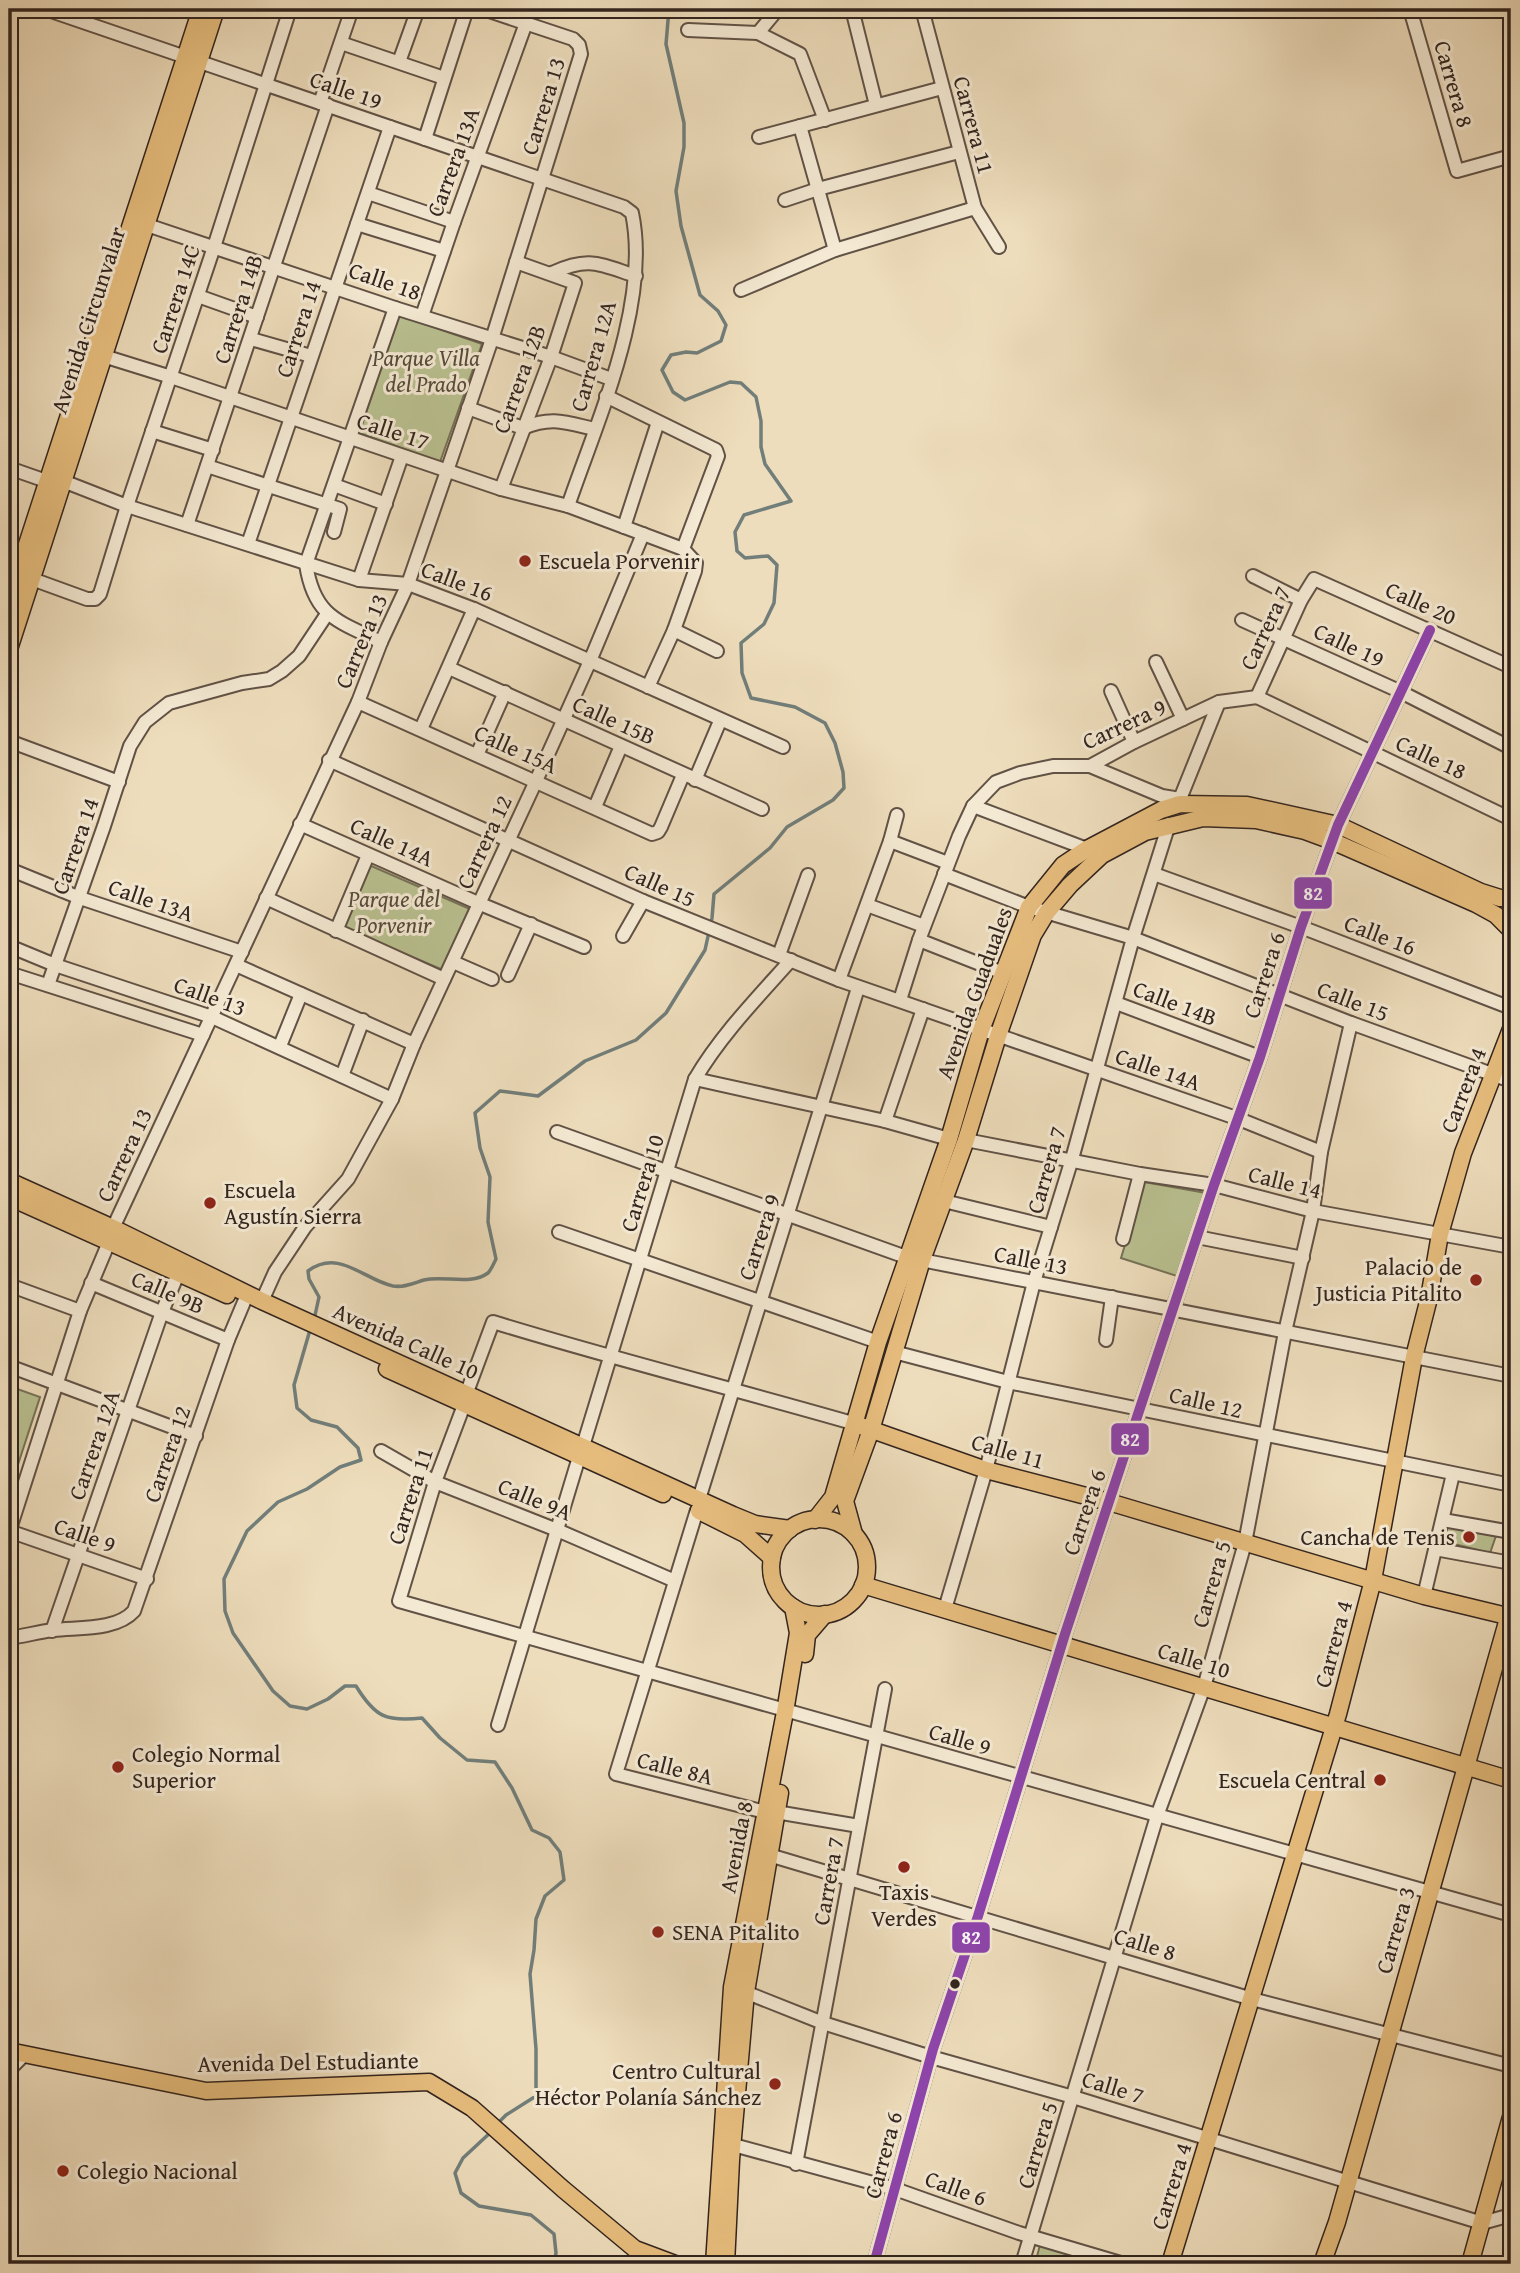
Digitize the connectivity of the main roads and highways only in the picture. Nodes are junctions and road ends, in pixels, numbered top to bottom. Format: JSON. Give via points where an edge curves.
{"nodes":[{"id":1,"x":202,"y":9,"type":"edge"},
{"id":2,"x":215,"y":9,"type":"edge"},
{"id":3,"x":191,"y":59,"type":"junction"},
{"id":4,"x":97,"y":354,"type":"junction"},
{"id":5,"x":56,"y":482,"type":"junction"},
{"id":6,"x":9,"y":603,"type":"edge"},
{"id":7,"x":9,"y":646,"type":"edge"},
{"id":8,"x":1511,"y":898,"type":"edge"},
{"id":9,"x":1511,"y":930,"type":"edge"},
{"id":10,"x":1511,"y":1029,"type":"edge"},
{"id":11,"x":9,"y":1181,"type":"edge"},
{"id":12,"x":9,"y":1197,"type":"edge"},
{"id":13,"x":111,"y":1235,"type":"junction"},
{"id":14,"x":914,"y":1258,"type":"junction"},
{"id":15,"x":314,"y":1330,"type":"junction"},
{"id":16,"x":863,"y":1427,"type":"junction"},
{"id":17,"x":698,"y":1504,"type":"junction"},
{"id":18,"x":815,"y":1520,"type":"junction"},
{"id":19,"x":790,"y":1529,"type":"junction"},
{"id":20,"x":854,"y":1534,"type":"junction"},
{"id":21,"x":772,"y":1558,"type":"junction"},
{"id":22,"x":1373,"y":1580,"type":"junction"},
{"id":23,"x":863,"y":1585,"type":"junction"},
{"id":24,"x":793,"y":1607,"type":"junction"},
{"id":25,"x":825,"y":1614,"type":"junction"},
{"id":26,"x":1510,"y":1614,"type":"edge"},
{"id":27,"x":790,"y":1713,"type":"junction"},
{"id":28,"x":1334,"y":1726,"type":"junction"},
{"id":29,"x":1467,"y":1766,"type":"junction"},
{"id":30,"x":1511,"y":1780,"type":"edge"},
{"id":31,"x":771,"y":1812,"type":"junction"},
{"id":32,"x":739,"y":1990,"type":"junction"},
{"id":33,"x":16,"y":2053,"type":"edge"},
{"id":34,"x":1511,"y":2117,"type":"edge"},
{"id":35,"x":727,"y":2143,"type":"junction"},
{"id":36,"x":675,"y":2264,"type":"edge"},
{"id":37,"x":713,"y":2264,"type":"edge"},
{"id":38,"x":726,"y":2264,"type":"edge"},
{"id":39,"x":1170,"y":2264,"type":"edge"},
{"id":40,"x":1322,"y":2264,"type":"edge"},
{"id":41,"x":1470,"y":2264,"type":"edge"}],
"edges":[{"from":1,"to":3,"type":"highway","name":"Avenida Circunvalar"},
{"from":2,"to":3,"type":"highway","name":"Avenida Circunvalar"},
{"from":3,"to":4,"type":"highway","name":"Avenida Circunvalar"},
{"from":3,"to":4,"type":"highway","name":"Avenida Circunvalar","via":[[144,224]]},
{"from":4,"to":5,"type":"highway","name":"Avenida Circunvalar"},
{"from":5,"to":6,"type":"highway","name":"Avenida Circunvalar"},
{"from":5,"to":7,"type":"highway","name":"Avenida Circunvalar","via":[[32,579]]},
{"from":8,"to":14,"type":"main road","name":"Avenida Guaduales","via":[[1481,892],[1338,825],[1247,805],[1180,802],[1087,849],[1063,865],[1029,907],[981,1030]]},
{"from":9,"to":14,"type":"main road","name":"Avenida Guaduales","via":[[1476,904],[1332,841],[1256,820],[1203,818],[1169,824],[1102,855],[1070,885],[1033,935],[967,1140],[944,1201]]},
{"from":10,"to":22,"type":"main road","name":"Carrera 4","via":[[1463,1153],[1440,1234]]},
{"from":11,"to":13,"type":"main road","name":"Avenida Calle 10"},
{"from":12,"to":13,"type":"main road","name":"Avenida Calle 10"},
{"from":13,"to":15,"type":"main road","name":"Avenida Calle 10","via":[[262,1301]]},
{"from":13,"to":15,"type":"main road","name":"Avenida Calle 10","via":[[178,1274]]},
{"from":14,"to":16,"type":"main road","name":"Avenida Guaduales","via":[[894,1352]]},
{"from":14,"to":16,"type":"main road","name":"Avenida Guaduales","via":[[878,1342]]},
{"from":15,"to":17,"type":"main road","name":"Avenida Calle 10"},
{"from":16,"to":18,"type":"main road","name":"Avenida Guaduales","via":[[833,1497]]},
{"from":16,"to":20,"type":"main road","name":"Avenida Guaduales","via":[[845,1501]]},
{"from":16,"to":22,"type":"main road","name":"Calle 11","via":[[986,1470]]},
{"from":17,"to":19,"type":"main road","name":"Avenida Calle 10","via":[[755,1524]]},
{"from":17,"to":21,"type":"main road","name":"Avenida Calle 10"},
{"from":18,"to":19,"type":"main road"},
{"from":18,"to":20,"type":"main road","via":[[836,1522]]},
{"from":19,"to":21,"type":"main road"},
{"from":20,"to":23,"type":"main road","via":[[866,1558]]},
{"from":21,"to":24,"type":"main road","via":[[772,1580]]},
{"from":22,"to":26,"type":"main road","name":"Calle 11"},
{"from":22,"to":28,"type":"main road","name":"Carrera 4"},
{"from":23,"to":25,"type":"main road","via":[[848,1605]]},
{"from":23,"to":28,"type":"main road","name":"Calle 10"},
{"from":24,"to":25,"type":"main road","via":[[808,1614]]},
{"from":24,"to":27,"type":"main road","name":"Avenida 8","via":[[798,1633]]},
{"from":25,"to":27,"type":"main road","name":"Avenida 8","via":[[807,1635]]},
{"from":26,"to":29,"type":"main road","name":"Carrera 3"},
{"from":27,"to":31,"type":"main road","name":"Avenida 8"},
{"from":28,"to":29,"type":"main road","name":"Calle 10"},
{"from":28,"to":39,"type":"main road","name":"Carrera 4"},
{"from":29,"to":30,"type":"main road","name":"Calle 10"},
{"from":29,"to":40,"type":"main road","name":"Carrera 3"},
{"from":31,"to":32,"type":"main road","name":"Avenida 8"},
{"from":31,"to":32,"type":"main road","name":"Avenida 8","via":[[769,1855]]},
{"from":32,"to":35,"type":"main road","name":"Avenida 8"},
{"from":33,"to":36,"type":"main road","name":"Avenida Del Estudiante","via":[[206,2091],[429,2082],[472,2108],[635,2249]]},
{"from":34,"to":41,"type":"main road"},
{"from":35,"to":37,"type":"main road","name":"Avenida 8"},
{"from":35,"to":38,"type":"main road","name":"Avenida 8"}]}
